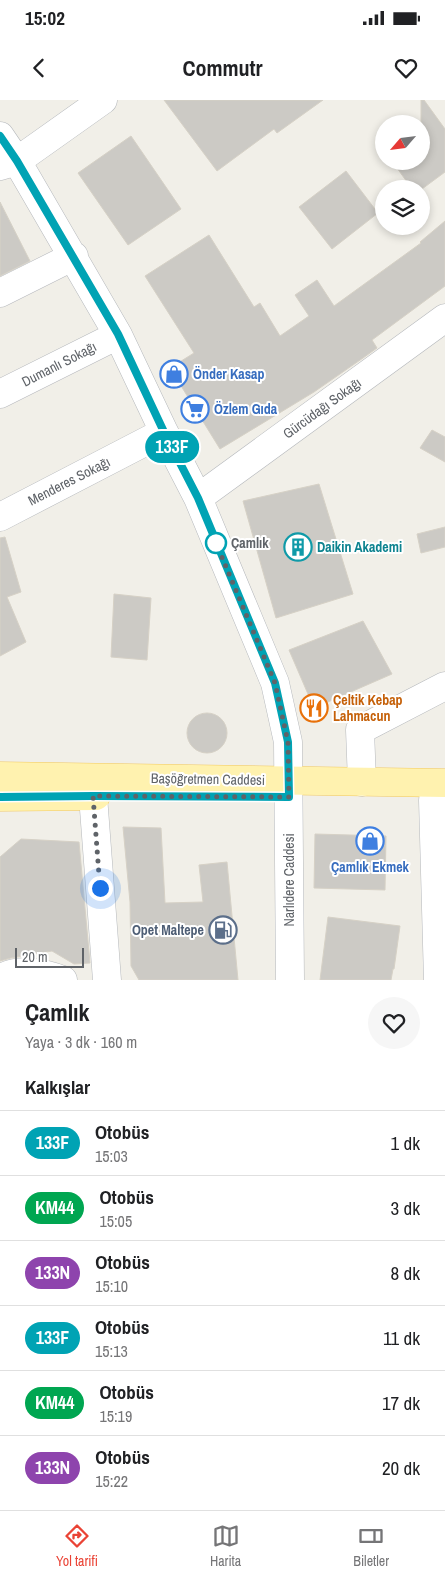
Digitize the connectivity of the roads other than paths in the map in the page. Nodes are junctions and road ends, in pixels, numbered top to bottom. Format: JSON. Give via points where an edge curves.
{"nodes":[{"id":1,"x":103,"y":100,"type":"edge"},
{"id":2,"x":0,"y":136,"type":"edge"},
{"id":3,"x":9,"y":164,"type":"edge"},
{"id":4,"x":74,"y":256,"type":"junction"},
{"id":5,"x":0,"y":293,"type":"edge"},
{"id":6,"x":445,"y":318,"type":"edge"},
{"id":7,"x":118,"y":334,"type":"junction"},
{"id":8,"x":0,"y":394,"type":"edge"},
{"id":9,"x":164,"y":432,"type":"junction"},
{"id":10,"x":198,"y":498,"type":"junction"},
{"id":11,"x":0,"y":517,"type":"edge"},
{"id":12,"x":445,"y":686,"type":"edge"},
{"id":13,"x":362,"y":782,"type":"junction"},
{"id":14,"x":3,"y":785,"type":"edge"},
{"id":15,"x":289,"y":788,"type":"junction"},
{"id":16,"x":441,"y":794,"type":"edge"},
{"id":17,"x":93,"y":796,"type":"junction"},
{"id":18,"x":0,"y":980,"type":"edge"},
{"id":19,"x":63,"y":980,"type":"edge"},
{"id":20,"x":107,"y":980,"type":"edge"},
{"id":21,"x":290,"y":980,"type":"edge"},
{"id":22,"x":438,"y":980,"type":"edge"}],
"edges":[{"from":1,"to":3,"type":"street"},
{"from":2,"to":3,"type":"street","name":"Narlıdere Caddesi"},
{"from":3,"to":4,"type":"street","name":"Narlıdere Caddesi"},
{"from":4,"to":5,"type":"street"},
{"from":4,"to":7,"type":"street","name":"Narlıdere Caddesi"},
{"from":6,"to":10,"type":"street","name":"Gürcüdağı Sokağı"},
{"from":7,"to":8,"type":"street","name":"Dumanlı Sokağı"},
{"from":7,"to":9,"type":"street","name":"Narlıdere Caddesi"},
{"from":9,"to":10,"type":"street","name":"Narlıdere Caddesi"},
{"from":9,"to":11,"type":"street","name":"Menderes Sokağı"},
{"from":10,"to":15,"type":"street","name":"Narlıdere Caddesi","via":[[275,683],[288,742]]},
{"from":12,"to":13,"type":"street","via":[[360,730]]},
{"from":13,"to":15,"type":"main road","name":"Başöğretmen Caddesi"},
{"from":13,"to":16,"type":"main road","name":"Başöğretmen Caddesi"},
{"from":14,"to":15,"type":"main road","name":"Başöğretmen Caddesi"},
{"from":14,"to":17,"type":"main road","name":"Başöğretmen Caddesi"},
{"from":15,"to":16,"type":"main road","name":"Başöğretmen Caddesi"},
{"from":15,"to":17,"type":"main road","name":"Başöğretmen Caddesi"},
{"from":15,"to":21,"type":"street","name":"Narlıdere Caddesi"},
{"from":16,"to":22,"type":"street"},
{"from":17,"to":20,"type":"street"},
{"from":18,"to":19,"type":"street","via":[[5,975],[24,972]]}]}
